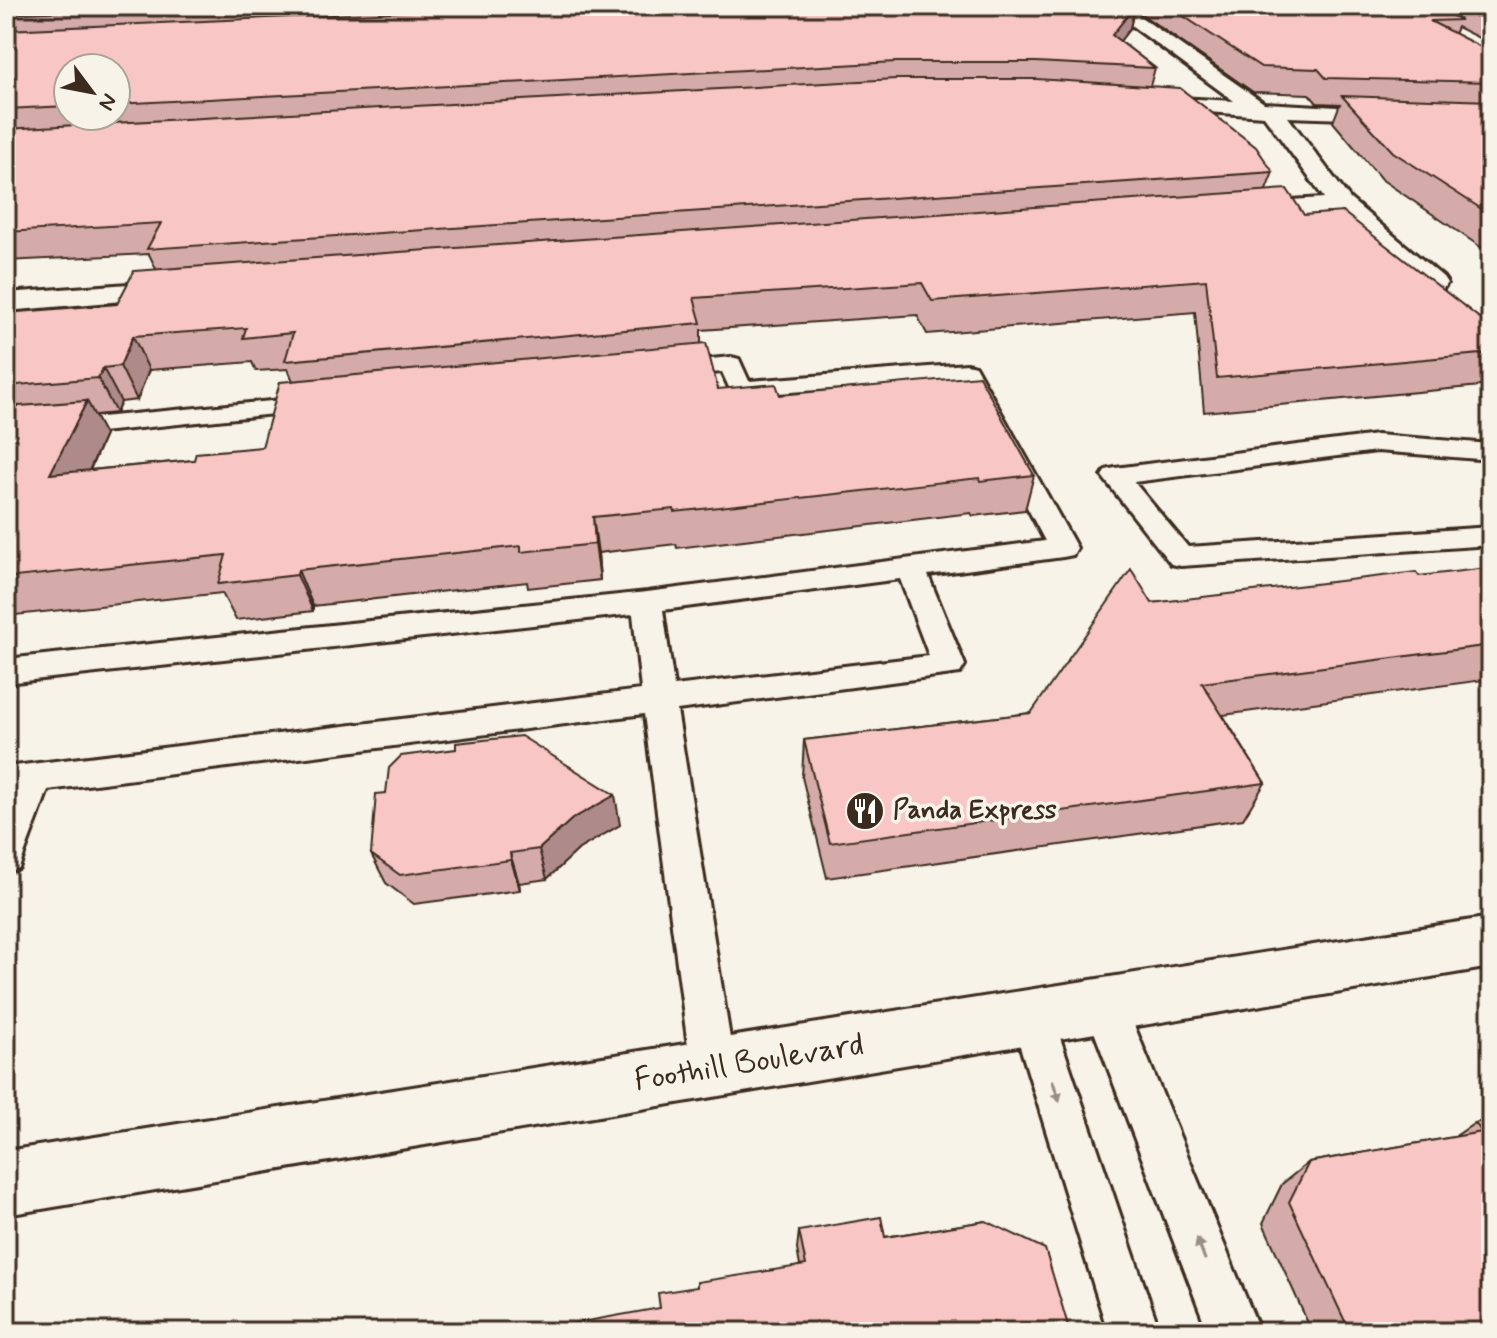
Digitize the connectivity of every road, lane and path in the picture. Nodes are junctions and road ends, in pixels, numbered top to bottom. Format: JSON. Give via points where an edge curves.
{"nodes":[{"id":1,"x":1114,"y":6,"type":"edge"},
{"id":2,"x":1124,"y":100,"type":"edge"},
{"id":3,"x":1265,"y":110,"type":"junction"},
{"id":4,"x":1491,"y":117,"type":"edge"},
{"id":5,"x":1341,"y":204,"type":"junction"},
{"id":6,"x":1215,"y":213,"type":"edge"},
{"id":7,"x":1433,"y":283,"type":"edge"},
{"id":8,"x":211,"y":287,"type":"edge"},
{"id":9,"x":6,"y":302,"type":"edge"},
{"id":10,"x":652,"y":371,"type":"edge"},
{"id":11,"x":337,"y":402,"type":"edge"},
{"id":12,"x":6,"y":434,"type":"edge"},
{"id":13,"x":1491,"y":452,"type":"edge"},
{"id":14,"x":1491,"y":536,"type":"edge"},
{"id":15,"x":910,"y":568,"type":"junction"},
{"id":16,"x":647,"y":602,"type":"junction"},
{"id":17,"x":6,"y":671,"type":"edge"},
{"id":18,"x":659,"y":700,"type":"junction"},
{"id":19,"x":20,"y":779,"type":"edge"},
{"id":20,"x":6,"y":857,"type":"edge"},
{"id":21,"x":1491,"y":942,"type":"edge"},
{"id":22,"x":1105,"y":1005,"type":"junction"},
{"id":23,"x":1032,"y":1017,"type":"junction"},
{"id":24,"x":713,"y":1069,"type":"junction"},
{"id":25,"x":6,"y":1183,"type":"edge"},
{"id":26,"x":1134,"y":1332,"type":"edge"},
{"id":27,"x":1234,"y":1332,"type":"edge"}],
"edges":[{"from":1,"to":3,"type":"street"},
{"from":2,"to":3,"type":"street"},
{"from":3,"to":4,"type":"street"},
{"from":3,"to":5,"type":"street"},
{"from":5,"to":6,"type":"street"},
{"from":5,"to":7,"type":"street"},
{"from":8,"to":9,"type":"street"},
{"from":10,"to":15,"type":"lane","via":[[731,364],[740,389],[967,371],[1063,548]]},
{"from":11,"to":12,"type":"lane"},
{"from":13,"to":14,"type":"lane","via":[[1377,443],[1115,476],[1181,557]]},
{"from":15,"to":16,"type":"lane"},
{"from":15,"to":18,"type":"lane","via":[[949,665]]},
{"from":16,"to":17,"type":"lane"},
{"from":16,"to":18,"type":"lane"},
{"from":18,"to":19,"type":"lane"},
{"from":18,"to":24,"type":"lane"},
{"from":19,"to":20,"type":"lane"},
{"from":21,"to":22,"type":"street","name":"Foothill Boulevard"},
{"from":22,"to":23,"type":"street","name":"Foothill Boulevard"},
{"from":27,"to":22,"type":"lane","one_way":true},
{"from":23,"to":24,"type":"street","name":"Foothill Boulevard"},
{"from":23,"to":26,"type":"lane","one_way":true},
{"from":24,"to":25,"type":"street","name":"Foothill Boulevard"}]}
